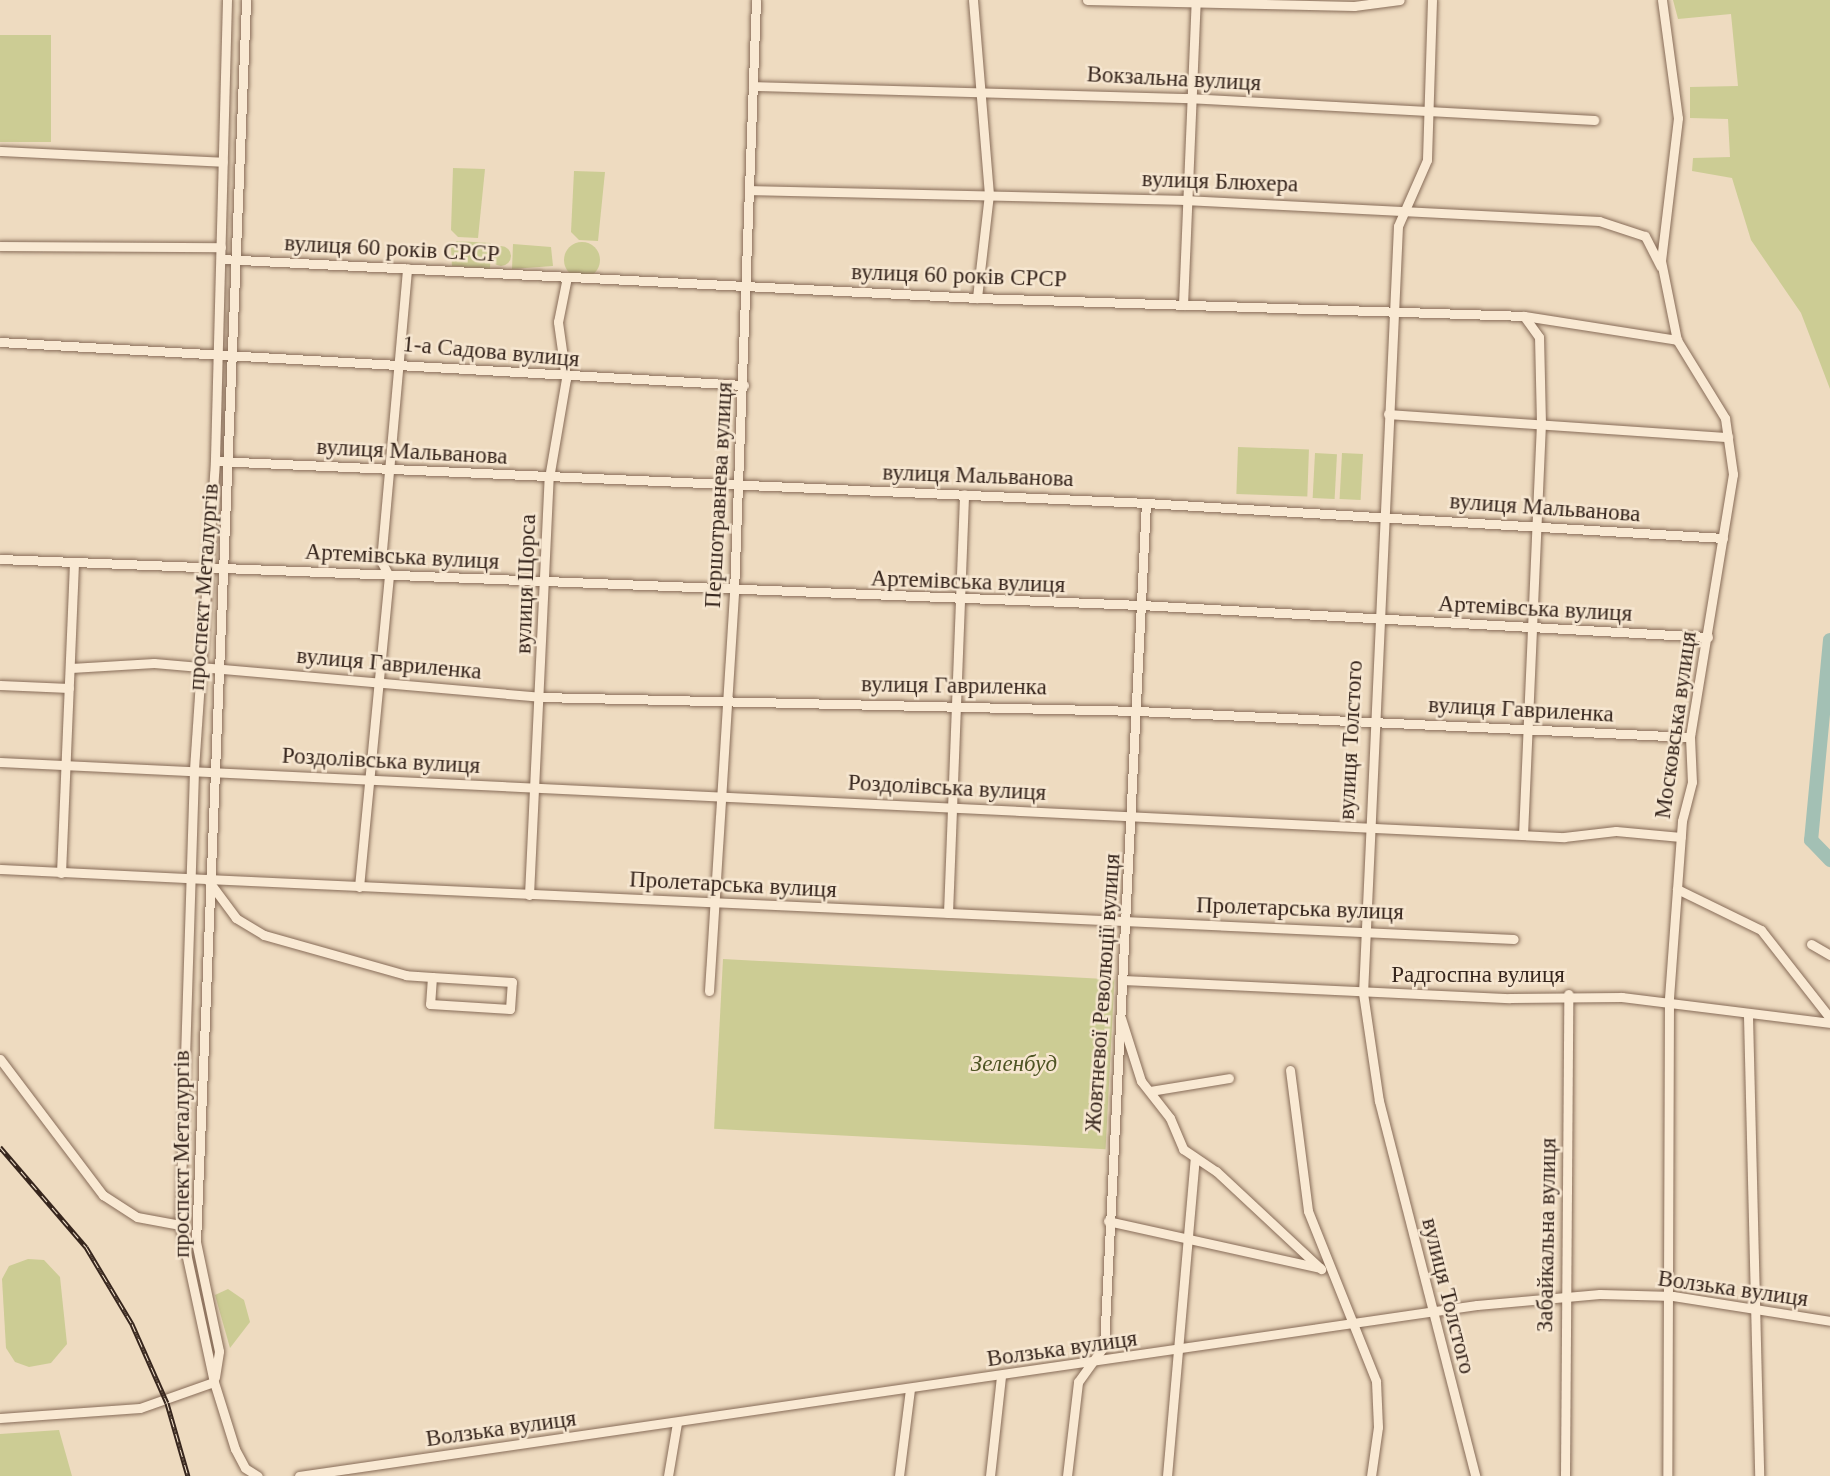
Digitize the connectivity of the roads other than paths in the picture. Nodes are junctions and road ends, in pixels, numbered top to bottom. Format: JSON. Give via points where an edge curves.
{"nodes":[{"id":1,"x":227,"y":0,"type":"edge"},
{"id":2,"x":247,"y":0,"type":"edge"},
{"id":3,"x":756,"y":0,"type":"edge"},
{"id":4,"x":973,"y":0,"type":"edge"},
{"id":5,"x":1087,"y":0,"type":"edge"},
{"id":6,"x":1196,"y":0,"type":"edge"},
{"id":7,"x":1400,"y":0,"type":"edge"},
{"id":8,"x":1432,"y":0,"type":"edge"},
{"id":9,"x":1662,"y":0,"type":"edge"},
{"id":10,"x":753,"y":86,"type":"junction"},
{"id":11,"x":976,"y":90,"type":"junction"},
{"id":12,"x":1187,"y":98,"type":"junction"},
{"id":13,"x":1429,"y":113,"type":"junction"},
{"id":14,"x":1594,"y":120,"type":"dead end"},
{"id":15,"x":0,"y":151,"type":"edge"},
{"id":16,"x":223,"y":162,"type":"junction"},
{"id":17,"x":223,"y":175,"type":"junction"},
{"id":18,"x":240,"y":175,"type":"junction"},
{"id":19,"x":750,"y":190,"type":"junction"},
{"id":20,"x":989,"y":194,"type":"junction"},
{"id":21,"x":1184,"y":200,"type":"junction"},
{"id":22,"x":1404,"y":213,"type":"junction"},
{"id":23,"x":0,"y":246,"type":"edge"},
{"id":24,"x":221,"y":247,"type":"junction"},
{"id":25,"x":221,"y":259,"type":"junction"},
{"id":26,"x":237,"y":260,"type":"junction"},
{"id":27,"x":407,"y":268,"type":"junction"},
{"id":28,"x":1663,"y":271,"type":"junction"},
{"id":29,"x":567,"y":277,"type":"junction"},
{"id":30,"x":747,"y":286,"type":"junction"},
{"id":31,"x":977,"y":298,"type":"junction"},
{"id":32,"x":1183,"y":304,"type":"junction"},
{"id":33,"x":1394,"y":314,"type":"junction"},
{"id":34,"x":1524,"y":316,"type":"junction"},
{"id":35,"x":1677,"y":340,"type":"junction"},
{"id":36,"x":0,"y":342,"type":"edge"},
{"id":37,"x":219,"y":358,"type":"junction"},
{"id":38,"x":234,"y":358,"type":"junction"},
{"id":39,"x":399,"y":363,"type":"junction"},
{"id":40,"x":566,"y":379,"type":"junction"},
{"id":41,"x":744,"y":385,"type":"junction"},
{"id":42,"x":1388,"y":414,"type":"junction"},
{"id":43,"x":1541,"y":424,"type":"junction"},
{"id":44,"x":1727,"y":437,"type":"junction"},
{"id":45,"x":215,"y":461,"type":"junction"},
{"id":46,"x":231,"y":461,"type":"junction"},
{"id":47,"x":389,"y":470,"type":"junction"},
{"id":48,"x":549,"y":478,"type":"junction"},
{"id":49,"x":738,"y":484,"type":"junction"},
{"id":50,"x":964,"y":494,"type":"junction"},
{"id":51,"x":1146,"y":503,"type":"junction"},
{"id":52,"x":1382,"y":516,"type":"junction"},
{"id":53,"x":1536,"y":529,"type":"junction"},
{"id":54,"x":1723,"y":538,"type":"junction"},
{"id":55,"x":0,"y":559,"type":"edge"},
{"id":56,"x":74,"y":562,"type":"junction"},
{"id":57,"x":210,"y":567,"type":"junction"},
{"id":58,"x":227,"y":568,"type":"junction"},
{"id":59,"x":389,"y":576,"type":"junction"},
{"id":60,"x":546,"y":584,"type":"junction"},
{"id":61,"x":734,"y":592,"type":"junction"},
{"id":62,"x":960,"y":603,"type":"junction"},
{"id":63,"x":1141,"y":605,"type":"junction"},
{"id":64,"x":1377,"y":619,"type":"junction"},
{"id":65,"x":1532,"y":629,"type":"junction"},
{"id":66,"x":1708,"y":637,"type":"junction"},
{"id":67,"x":71,"y":668,"type":"junction"},
{"id":68,"x":202,"y":670,"type":"junction"},
{"id":69,"x":219,"y":671,"type":"junction"},
{"id":70,"x":379,"y":680,"type":"junction"},
{"id":71,"x":0,"y":685,"type":"edge"},
{"id":72,"x":69,"y":688,"type":"junction"},
{"id":73,"x":540,"y":697,"type":"junction"},
{"id":74,"x":728,"y":701,"type":"junction"},
{"id":75,"x":956,"y":705,"type":"junction"},
{"id":76,"x":1138,"y":711,"type":"junction"},
{"id":77,"x":1370,"y":723,"type":"junction"},
{"id":78,"x":1528,"y":730,"type":"junction"},
{"id":79,"x":1690,"y":737,"type":"junction"},
{"id":80,"x":0,"y":762,"type":"edge"},
{"id":81,"x":64,"y":764,"type":"junction"},
{"id":82,"x":194,"y":771,"type":"junction"},
{"id":83,"x":211,"y":772,"type":"junction"},
{"id":84,"x":370,"y":780,"type":"junction"},
{"id":85,"x":535,"y":788,"type":"junction"},
{"id":86,"x":722,"y":797,"type":"junction"},
{"id":87,"x":952,"y":808,"type":"junction"},
{"id":88,"x":1133,"y":817,"type":"junction"},
{"id":89,"x":1366,"y":824,"type":"junction"},
{"id":90,"x":1523,"y":835,"type":"junction"},
{"id":91,"x":1681,"y":837,"type":"junction"},
{"id":92,"x":0,"y":869,"type":"edge"},
{"id":93,"x":61,"y":873,"type":"junction"},
{"id":94,"x":191,"y":879,"type":"junction"},
{"id":95,"x":206,"y":879,"type":"junction"},
{"id":96,"x":359,"y":887,"type":"junction"},
{"id":97,"x":1677,"y":889,"type":"junction"},
{"id":98,"x":529,"y":895,"type":"junction"},
{"id":99,"x":716,"y":903,"type":"junction"},
{"id":100,"x":948,"y":914,"type":"junction"},
{"id":101,"x":1127,"y":922,"type":"junction"},
{"id":102,"x":1362,"y":929,"type":"junction"},
{"id":103,"x":1514,"y":939,"type":"dead end"},
{"id":104,"x":1811,"y":944,"type":"dead end"},
{"id":105,"x":1830,"y":955,"type":"edge"},
{"id":106,"x":432,"y":977,"type":"junction"},
{"id":107,"x":1123,"y":980,"type":"junction"},
{"id":108,"x":709,"y":990,"type":"dead end"},
{"id":109,"x":1363,"y":993,"type":"junction"},
{"id":110,"x":1568,"y":995,"type":"junction"},
{"id":111,"x":1669,"y":1000,"type":"junction"},
{"id":112,"x":1748,"y":1016,"type":"junction"},
{"id":113,"x":1121,"y":1018,"type":"junction"},
{"id":114,"x":1830,"y":1021,"type":"edge"},
{"id":115,"x":0,"y":1059,"type":"edge"},
{"id":116,"x":1290,"y":1070,"type":"dead end"},
{"id":117,"x":1229,"y":1078,"type":"dead end"},
{"id":118,"x":1150,"y":1091,"type":"junction"},
{"id":119,"x":200,"y":1100,"type":"junction"},
{"id":120,"x":184,"y":1101,"type":"junction"},
{"id":121,"x":1195,"y":1159,"type":"junction"},
{"id":122,"x":1108,"y":1221,"type":"junction"},
{"id":123,"x":180,"y":1225,"type":"junction"},
{"id":124,"x":1186,"y":1237,"type":"junction"},
{"id":125,"x":1325,"y":1269,"type":"junction"},
{"id":126,"x":1665,"y":1296,"type":"junction"},
{"id":127,"x":1564,"y":1297,"type":"junction"},
{"id":128,"x":1432,"y":1311,"type":"junction"},
{"id":129,"x":1752,"y":1311,"type":"junction"},
{"id":130,"x":1830,"y":1321,"type":"edge"},
{"id":131,"x":1352,"y":1326,"type":"junction"},
{"id":132,"x":1177,"y":1352,"type":"junction"},
{"id":133,"x":1092,"y":1364,"type":"junction"},
{"id":134,"x":1000,"y":1377,"type":"junction"},
{"id":135,"x":214,"y":1382,"type":"junction"},
{"id":136,"x":910,"y":1389,"type":"junction"},
{"id":137,"x":0,"y":1418,"type":"edge"},
{"id":138,"x":677,"y":1423,"type":"junction"},
{"id":139,"x":246,"y":1472,"type":"edge"},
{"id":140,"x":258,"y":1476,"type":"edge"},
{"id":141,"x":299,"y":1476,"type":"edge"},
{"id":142,"x":668,"y":1476,"type":"edge"},
{"id":143,"x":899,"y":1476,"type":"edge"},
{"id":144,"x":990,"y":1476,"type":"edge"},
{"id":145,"x":1067,"y":1476,"type":"edge"},
{"id":146,"x":1167,"y":1476,"type":"edge"},
{"id":147,"x":1371,"y":1476,"type":"edge"},
{"id":148,"x":1475,"y":1476,"type":"edge"},
{"id":149,"x":1565,"y":1476,"type":"edge"},
{"id":150,"x":1667,"y":1476,"type":"edge"},
{"id":151,"x":1759,"y":1476,"type":"edge"}],
"edges":[{"from":1,"to":16,"type":"street","name":"проспект Металургів"},
{"from":2,"to":18,"type":"street","name":"проспект Металургів"},
{"from":3,"to":10,"type":"street","name":"Першотравнева вулиця"},
{"from":4,"to":11,"type":"street"},
{"from":5,"to":6,"type":"street"},
{"from":6,"to":7,"type":"street","via":[[1354,6]]},
{"from":6,"to":12,"type":"street"},
{"from":8,"to":13,"type":"street","name":"вулиця Толстого"},
{"from":9,"to":28,"type":"street","name":"Московська вулиця","via":[[1678,118]]},
{"from":10,"to":11,"type":"street","name":"Вокзальна вулиця"},
{"from":10,"to":19,"type":"street","name":"Першотравнева вулиця"},
{"from":11,"to":12,"type":"street","name":"Вокзальна вулиця"},
{"from":11,"to":20,"type":"street"},
{"from":12,"to":13,"type":"street","name":"Вокзальна вулиця"},
{"from":12,"to":21,"type":"street"},
{"from":13,"to":14,"type":"street","name":"Вокзальна вулиця"},
{"from":13,"to":22,"type":"street","name":"вулиця Толстого","via":[[1427,160]]},
{"from":15,"to":16,"type":"street"},
{"from":16,"to":17,"type":"street","name":"проспект Металургів"},
{"from":17,"to":18,"type":"street"},
{"from":17,"to":24,"type":"street","name":"проспект Металургів"},
{"from":18,"to":26,"type":"street","name":"проспект Металургів"},
{"from":19,"to":20,"type":"street","name":"вулиця Блюхера"},
{"from":19,"to":30,"type":"street","name":"Першотравнева вулиця"},
{"from":20,"to":21,"type":"street","name":"вулиця Блюхера"},
{"from":20,"to":31,"type":"street"},
{"from":21,"to":22,"type":"street","name":"вулиця Блюхера"},
{"from":21,"to":32,"type":"street"},
{"from":22,"to":28,"type":"street","name":"вулиця Блюхера","via":[[1631,228],[1645,236]]},
{"from":22,"to":33,"type":"street","name":"вулиця Толстого"},
{"from":23,"to":24,"type":"street"},
{"from":24,"to":25,"type":"street","name":"проспект Металургів"},
{"from":25,"to":26,"type":"street","name":"вулиця 60 років СРСР"},
{"from":25,"to":37,"type":"street","name":"проспект Металургів"},
{"from":26,"to":27,"type":"street","name":"вулиця 60 років СРСР"},
{"from":26,"to":38,"type":"street","name":"проспект Металургів"},
{"from":27,"to":29,"type":"street","name":"вулиця 60 років СРСР"},
{"from":27,"to":39,"type":"street"},
{"from":28,"to":35,"type":"street","name":"Московська вулиця"},
{"from":29,"to":30,"type":"street","name":"вулиця 60 років СРСР"},
{"from":29,"to":40,"type":"street","name":"вулиця Щорса","via":[[558,322]]},
{"from":30,"to":31,"type":"street","name":"вулиця 60 років СРСР"},
{"from":30,"to":41,"type":"street","name":"Першотравнева вулиця"},
{"from":31,"to":32,"type":"street","name":"вулиця 60 років СРСР"},
{"from":32,"to":33,"type":"street","name":"вулиця 60 років СРСР"},
{"from":33,"to":34,"type":"street","name":"вулиця 60 років СРСР"},
{"from":33,"to":42,"type":"street","name":"вулиця Толстого"},
{"from":34,"to":35,"type":"street","name":"вулиця 60 років СРСР"},
{"from":34,"to":43,"type":"street","via":[[1539,337]]},
{"from":35,"to":44,"type":"street","name":"Московська вулиця","via":[[1725,418]]},
{"from":36,"to":37,"type":"street"},
{"from":37,"to":38,"type":"street","name":"1-а Садова вулиця"},
{"from":37,"to":45,"type":"street","name":"проспект Металургів"},
{"from":38,"to":39,"type":"street","name":"1-а Садова вулиця"},
{"from":38,"to":46,"type":"street","name":"проспект Металургів"},
{"from":39,"to":40,"type":"street","name":"1-а Садова вулиця"},
{"from":39,"to":47,"type":"street"},
{"from":40,"to":41,"type":"street","name":"1-а Садова вулиця"},
{"from":40,"to":48,"type":"street","name":"вулиця Щорса"},
{"from":41,"to":49,"type":"street","name":"Першотравнева вулиця"},
{"from":42,"to":43,"type":"street"},
{"from":42,"to":52,"type":"street","name":"вулиця Толстого"},
{"from":43,"to":44,"type":"street"},
{"from":43,"to":53,"type":"street"},
{"from":44,"to":54,"type":"street","name":"Московська вулиця","via":[[1733,474]]},
{"from":45,"to":46,"type":"street","name":"вулиця Мальванова"},
{"from":45,"to":57,"type":"street","name":"проспект Металургів"},
{"from":46,"to":47,"type":"street","name":"вулиця Мальванова"},
{"from":46,"to":58,"type":"street","name":"проспект Металургів"},
{"from":47,"to":48,"type":"street","name":"вулиця Мальванова"},
{"from":47,"to":59,"type":"street","via":[[382,561]]},
{"from":48,"to":49,"type":"street","name":"вулиця Мальванова"},
{"from":48,"to":60,"type":"street","name":"вулиця Щорса"},
{"from":49,"to":50,"type":"street","name":"вулиця Мальванова"},
{"from":49,"to":61,"type":"street","name":"Першотравнева вулиця"},
{"from":50,"to":51,"type":"street","name":"вулиця Мальванова"},
{"from":50,"to":62,"type":"street"},
{"from":51,"to":52,"type":"street","name":"вулиця Мальванова"},
{"from":51,"to":63,"type":"street","name":"Жовтневої Революції вулиця"},
{"from":52,"to":53,"type":"street","name":"вулиця Мальванова"},
{"from":52,"to":64,"type":"street","name":"вулиця Толстого"},
{"from":53,"to":54,"type":"street","name":"вулиця Мальванова"},
{"from":53,"to":65,"type":"street"},
{"from":54,"to":66,"type":"street","name":"Московська вулиця"},
{"from":55,"to":56,"type":"street"},
{"from":56,"to":57,"type":"street"},
{"from":56,"to":67,"type":"street"},
{"from":57,"to":58,"type":"street","name":"Артемівська вулиця"},
{"from":57,"to":68,"type":"street","name":"проспект Металургів"},
{"from":58,"to":59,"type":"street","name":"Артемівська вулиця"},
{"from":58,"to":69,"type":"street","name":"проспект Металургів"},
{"from":59,"to":60,"type":"street","name":"Артемівська вулиця"},
{"from":59,"to":70,"type":"street"},
{"from":60,"to":61,"type":"street","name":"Артемівська вулиця"},
{"from":60,"to":73,"type":"street","name":"вулиця Щорса"},
{"from":61,"to":62,"type":"street","name":"Артемівська вулиця"},
{"from":61,"to":74,"type":"street","name":"Першотравнева вулиця"},
{"from":62,"to":63,"type":"street","name":"Артемівська вулиця"},
{"from":62,"to":75,"type":"street"},
{"from":63,"to":64,"type":"street","name":"Артемівська вулиця"},
{"from":63,"to":76,"type":"street","name":"Жовтневої Революції вулиця"},
{"from":64,"to":65,"type":"street","name":"Артемівська вулиця"},
{"from":64,"to":77,"type":"street","name":"вулиця Толстого"},
{"from":65,"to":66,"type":"street","name":"Артемівська вулиця"},
{"from":65,"to":78,"type":"street"},
{"from":66,"to":79,"type":"street","name":"Московська вулиця"},
{"from":67,"to":68,"type":"street","via":[[153,663]]},
{"from":67,"to":72,"type":"street"},
{"from":68,"to":69,"type":"street","name":"вулиця Гавриленка"},
{"from":68,"to":82,"type":"street","name":"проспект Металургів"},
{"from":69,"to":70,"type":"street","name":"вулиця Гавриленка"},
{"from":69,"to":83,"type":"street","name":"проспект Металургів"},
{"from":70,"to":73,"type":"street","name":"вулиця Гавриленка"},
{"from":70,"to":84,"type":"street"},
{"from":71,"to":72,"type":"street"},
{"from":72,"to":81,"type":"street"},
{"from":73,"to":74,"type":"street","name":"вулиця Гавриленка"},
{"from":73,"to":85,"type":"street","name":"вулиця Щорса"},
{"from":74,"to":75,"type":"street","name":"вулиця Гавриленка"},
{"from":74,"to":86,"type":"street","name":"Першотравнева вулиця"},
{"from":75,"to":76,"type":"street","name":"вулиця Гавриленка"},
{"from":75,"to":87,"type":"street"},
{"from":76,"to":77,"type":"street","name":"вулиця Гавриленка"},
{"from":76,"to":88,"type":"street","name":"Жовтневої Революції вулиця"},
{"from":77,"to":78,"type":"street","name":"вулиця Гавриленка"},
{"from":77,"to":89,"type":"street","name":"вулиця Толстого"},
{"from":78,"to":79,"type":"street","name":"вулиця Гавриленка"},
{"from":78,"to":90,"type":"street"},
{"from":79,"to":91,"type":"street","name":"Московська вулиця","via":[[1692,782]]},
{"from":80,"to":81,"type":"street"},
{"from":81,"to":82,"type":"street"},
{"from":81,"to":93,"type":"street"},
{"from":82,"to":83,"type":"street","name":"Роздолівська вулиця"},
{"from":82,"to":94,"type":"street","name":"проспект Металургів"},
{"from":83,"to":84,"type":"street","name":"Роздолівська вулиця"},
{"from":83,"to":95,"type":"street","name":"проспект Металургів"},
{"from":84,"to":85,"type":"street","name":"Роздолівська вулиця"},
{"from":84,"to":96,"type":"street"},
{"from":85,"to":86,"type":"street","name":"Роздолівська вулиця"},
{"from":85,"to":98,"type":"street","name":"вулиця Щорса"},
{"from":86,"to":87,"type":"street","name":"Роздолівська вулиця"},
{"from":86,"to":99,"type":"street","name":"Першотравнева вулиця"},
{"from":87,"to":88,"type":"street","name":"Роздолівська вулиця"},
{"from":87,"to":100,"type":"street"},
{"from":88,"to":89,"type":"street","name":"Роздолівська вулиця"},
{"from":88,"to":101,"type":"street","name":"Жовтневої Революції вулиця"},
{"from":89,"to":90,"type":"street","name":"Роздолівська вулиця"},
{"from":89,"to":102,"type":"street","name":"вулиця Толстого"},
{"from":90,"to":91,"type":"street","name":"Роздолівська вулиця","via":[[1616,831]]},
{"from":91,"to":97,"type":"street","name":"Московська вулиця"},
{"from":92,"to":93,"type":"street"},
{"from":93,"to":94,"type":"street"},
{"from":94,"to":95,"type":"street","name":"Пролетарська вулиця"},
{"from":94,"to":120,"type":"street","name":"проспект Металургів"},
{"from":95,"to":96,"type":"street","name":"Пролетарська вулиця"},
{"from":95,"to":106,"type":"street","via":[[236,918],[264,935]]},
{"from":95,"to":119,"type":"street","name":"проспект Металургів"},
{"from":96,"to":98,"type":"street","name":"Пролетарська вулиця"},
{"from":97,"to":111,"type":"street","name":"Московська вулиця"},
{"from":97,"to":114,"type":"street","via":[[1760,930]]},
{"from":98,"to":99,"type":"street","name":"Пролетарська вулиця"},
{"from":99,"to":100,"type":"street","name":"Пролетарська вулиця"},
{"from":99,"to":108,"type":"street","name":"Першотравнева вулиця"},
{"from":100,"to":101,"type":"street","name":"Пролетарська вулиця"},
{"from":101,"to":102,"type":"street","name":"Пролетарська вулиця"},
{"from":101,"to":107,"type":"street","name":"Жовтневої Революції вулиця"},
{"from":102,"to":103,"type":"street","name":"Пролетарська вулиця"},
{"from":102,"to":109,"type":"street","name":"вулиця Толстого"},
{"from":104,"to":105,"type":"street"},
{"from":106,"to":106,"type":"street","via":[[512,982],[510,1009],[430,1004]]},
{"from":107,"to":109,"type":"street","name":"Радгоспна вулиця"},
{"from":107,"to":113,"type":"street","name":"Жовтневої Революції вулиця"},
{"from":109,"to":110,"type":"street","name":"Радгоспна вулиця"},
{"from":109,"to":128,"type":"street","name":"вулиця Толстого","via":[[1379,1101]]},
{"from":110,"to":111,"type":"street","name":"Радгоспна вулиця"},
{"from":110,"to":127,"type":"street","name":"Забайкальна вулиця"},
{"from":111,"to":112,"type":"street","name":"Радгоспна вулиця"},
{"from":111,"to":126,"type":"street","name":"Московська вулиця"},
{"from":112,"to":114,"type":"street","name":"Радгоспна вулиця"},
{"from":112,"to":129,"type":"street"},
{"from":113,"to":118,"type":"street"},
{"from":113,"to":122,"type":"street","name":"Жовтневої Революції вулиця"},
{"from":115,"to":123,"type":"street","via":[[103,1195],[136,1217]]},
{"from":116,"to":125,"type":"street","via":[[1307,1211]]},
{"from":117,"to":118,"type":"street"},
{"from":118,"to":121,"type":"street"},
{"from":119,"to":120,"type":"street"},
{"from":119,"to":135,"type":"street","name":"проспект Металургів","via":[[196,1242],[219,1351]]},
{"from":120,"to":123,"type":"street","name":"проспект Металургів"},
{"from":121,"to":124,"type":"street"},
{"from":121,"to":125,"type":"street","via":[[1216,1171]]},
{"from":122,"to":124,"type":"street"},
{"from":122,"to":133,"type":"street","name":"Жовтневої Революції вулиця","via":[[1104,1346]]},
{"from":123,"to":135,"type":"street","name":"проспект Металургів"},
{"from":124,"to":125,"type":"street"},
{"from":124,"to":132,"type":"street"},
{"from":125,"to":131,"type":"street"},
{"from":126,"to":127,"type":"street","name":"Волзька вулиця"},
{"from":126,"to":129,"type":"street","name":"Волзька вулиця"},
{"from":126,"to":150,"type":"street","name":"Московська вулиця"},
{"from":127,"to":128,"type":"street","name":"Волзька вулиця"},
{"from":127,"to":149,"type":"street","name":"Забайкальна вулиця"},
{"from":128,"to":131,"type":"street","name":"Волзька вулиця"},
{"from":128,"to":148,"type":"street","name":"вулиця Толстого"},
{"from":129,"to":130,"type":"street","name":"Волзька вулиця"},
{"from":129,"to":151,"type":"street","via":[[1758,1329]]},
{"from":131,"to":132,"type":"street","name":"Волзька вулиця"},
{"from":131,"to":147,"type":"street","via":[[1362,1341],[1379,1405]]},
{"from":132,"to":133,"type":"street","name":"Волзька вулиця"},
{"from":132,"to":146,"type":"street"},
{"from":133,"to":134,"type":"street","name":"Волзька вулиця"},
{"from":133,"to":145,"type":"street","name":"Жовтневої Революції вулиця","via":[[1077,1382]]},
{"from":134,"to":136,"type":"street","name":"Волзька вулиця"},
{"from":134,"to":144,"type":"street"},
{"from":135,"to":137,"type":"street","via":[[140,1408]]},
{"from":135,"to":139,"type":"street"},
{"from":136,"to":138,"type":"street","name":"Волзька вулиця"},
{"from":136,"to":143,"type":"street"},
{"from":138,"to":141,"type":"street","name":"Волзька вулиця"},
{"from":138,"to":142,"type":"street"},
{"from":139,"to":140,"type":"street"}]}
